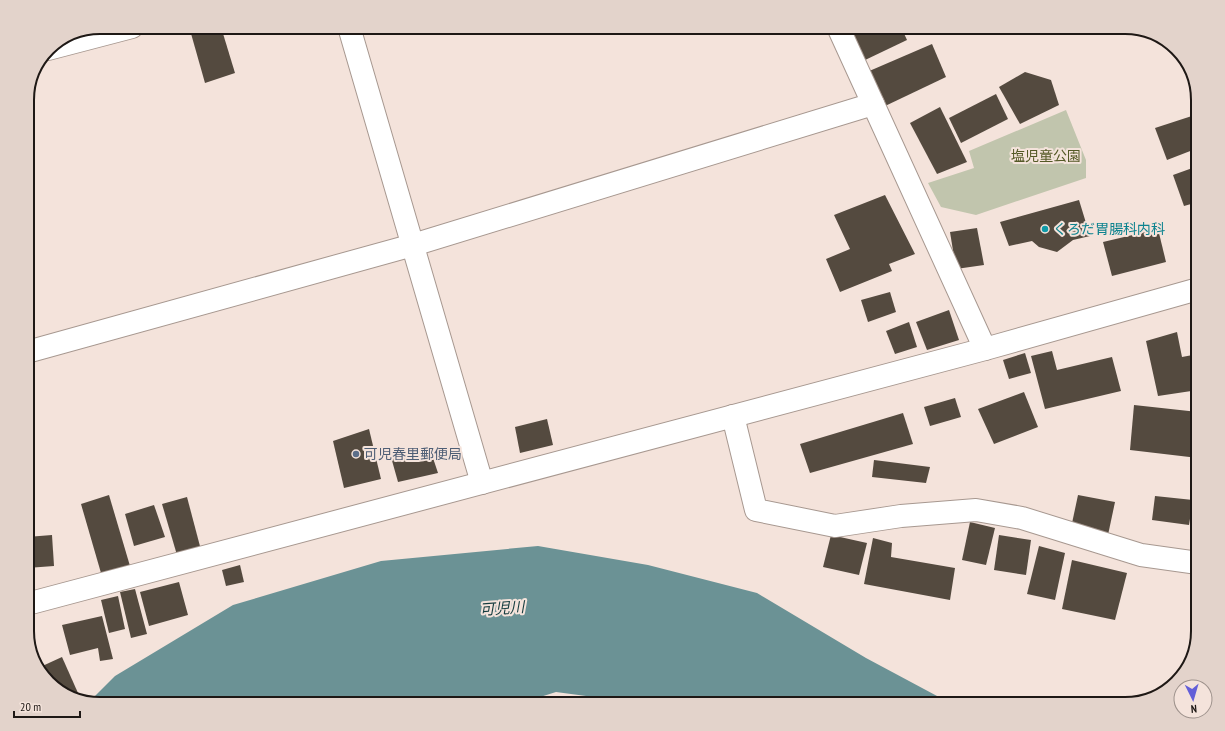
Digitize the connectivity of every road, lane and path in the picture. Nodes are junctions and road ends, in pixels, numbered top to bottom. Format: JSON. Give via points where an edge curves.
{"nodes":[{"id":1,"x":105,"y":34,"type":"edge"},
{"id":2,"x":351,"y":34,"type":"edge"},
{"id":3,"x":841,"y":34,"type":"edge"},
{"id":4,"x":63,"y":45,"type":"edge"},
{"id":5,"x":873,"y":104,"type":"junction"},
{"id":6,"x":413,"y":246,"type":"junction"},
{"id":7,"x":1191,"y":291,"type":"edge"},
{"id":8,"x":34,"y":350,"type":"edge"},
{"id":9,"x":985,"y":350,"type":"junction"},
{"id":10,"x":733,"y":416,"type":"junction"},
{"id":11,"x":482,"y":483,"type":"junction"},
{"id":12,"x":1191,"y":562,"type":"edge"},
{"id":13,"x":34,"y":602,"type":"edge"}],
"edges":[{"from":1,"to":4,"type":"street"},
{"from":2,"to":6,"type":"street"},
{"from":3,"to":5,"type":"street"},
{"from":5,"to":6,"type":"street"},
{"from":5,"to":9,"type":"street"},
{"from":6,"to":8,"type":"street"},
{"from":6,"to":11,"type":"street"},
{"from":7,"to":9,"type":"street"},
{"from":9,"to":10,"type":"street"},
{"from":10,"to":11,"type":"street"},
{"from":10,"to":12,"type":"street","via":[[756,510],[835,526],[901,516],[976,510],[1022,518],[1141,555]]},
{"from":11,"to":13,"type":"street"}]}
